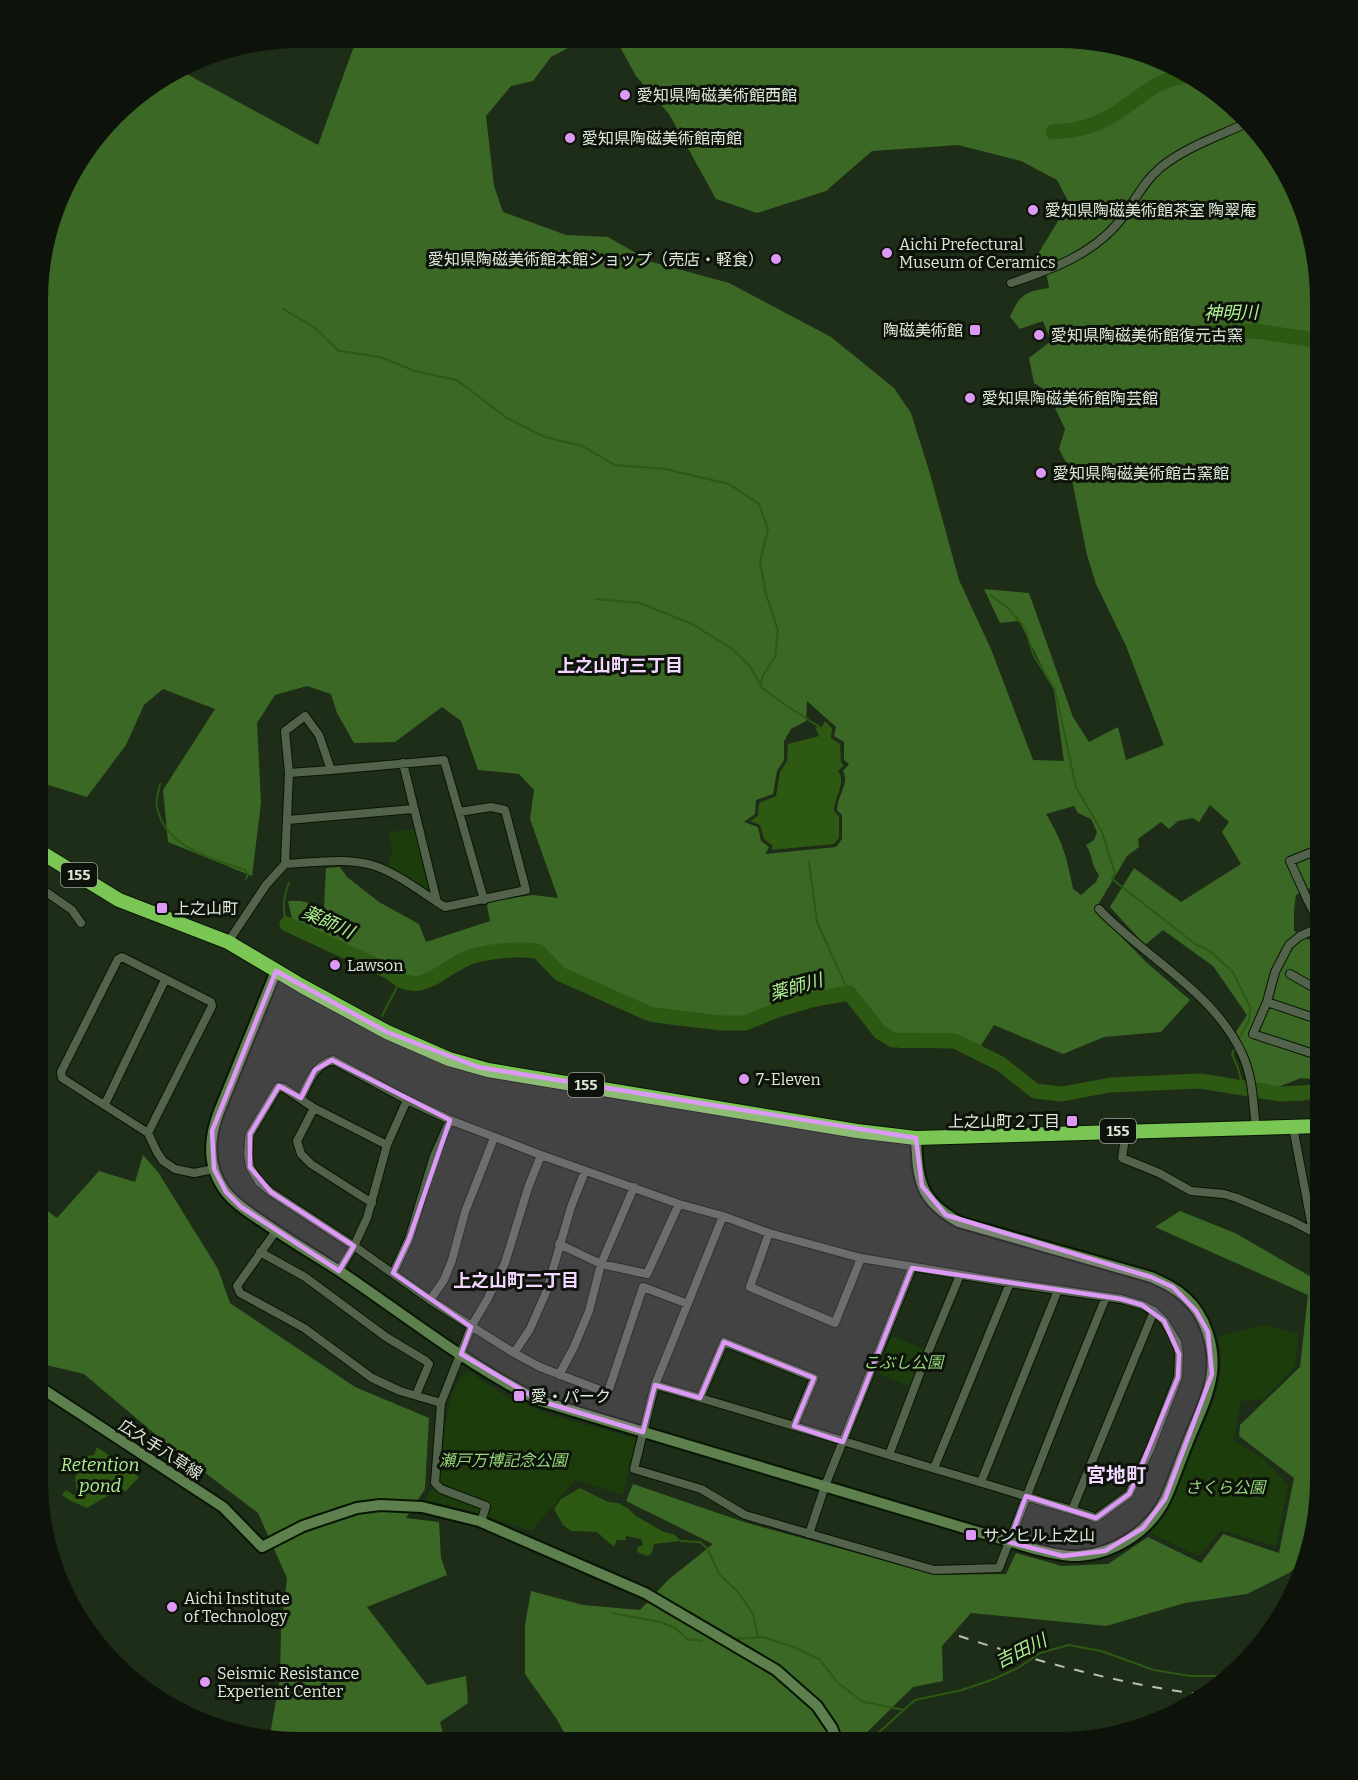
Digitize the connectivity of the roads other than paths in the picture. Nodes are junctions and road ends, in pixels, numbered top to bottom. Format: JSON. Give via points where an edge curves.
{"nodes":[{"id":1,"x":1240,"y":126,"type":"edge"},
{"id":2,"x":1011,"y":283,"type":"dead end"},
{"id":3,"x":403,"y":763,"type":"junction"},
{"id":4,"x":332,"y":770,"type":"junction"},
{"id":5,"x":289,"y":773,"type":"junction"},
{"id":6,"x":413,"y":809,"type":"junction"},
{"id":7,"x":459,"y":812,"type":"junction"},
{"id":8,"x":288,"y":820,"type":"junction"},
{"id":9,"x":1310,"y":853,"type":"edge"},
{"id":10,"x":48,"y":857,"type":"edge"},
{"id":11,"x":285,"y":864,"type":"junction"},
{"id":12,"x":48,"y":893,"type":"edge"},
{"id":13,"x":484,"y":900,"type":"junction"},
{"id":14,"x":1308,"y":901,"type":"joint"},
{"id":15,"x":437,"y":902,"type":"junction"},
{"id":16,"x":1310,"y":905,"type":"edge"},
{"id":17,"x":1099,"y":909,"type":"dead end"},
{"id":18,"x":81,"y":923,"type":"dead end"},
{"id":19,"x":1310,"y":930,"type":"edge"},
{"id":20,"x":228,"y":942,"type":"junction"},
{"id":21,"x":276,"y":971,"type":"junction"},
{"id":22,"x":1290,"y":974,"type":"dead end"},
{"id":23,"x":165,"y":980,"type":"junction"},
{"id":24,"x":1310,"y":985,"type":"edge"},
{"id":25,"x":1267,"y":1002,"type":"junction"},
{"id":26,"x":1310,"y":1017,"type":"edge"},
{"id":27,"x":1310,"y":1053,"type":"edge"},
{"id":28,"x":301,"y":1098,"type":"junction"},
{"id":29,"x":407,"y":1101,"type":"junction"},
{"id":30,"x":105,"y":1104,"type":"junction"},
{"id":31,"x":314,"y":1108,"type":"junction"},
{"id":32,"x":450,"y":1120,"type":"junction"},
{"id":33,"x":1310,"y":1126,"type":"edge"},
{"id":34,"x":1293,"y":1127,"type":"junction"},
{"id":35,"x":1256,"y":1128,"type":"junction"},
{"id":36,"x":1126,"y":1131,"type":"junction"},
{"id":37,"x":148,"y":1133,"type":"junction"},
{"id":38,"x":494,"y":1138,"type":"junction"},
{"id":39,"x":916,"y":1138,"type":"junction"},
{"id":40,"x":387,"y":1145,"type":"junction"},
{"id":41,"x":541,"y":1155,"type":"junction"},
{"id":42,"x":214,"y":1169,"type":"junction"},
{"id":43,"x":585,"y":1171,"type":"junction"},
{"id":44,"x":634,"y":1187,"type":"junction"},
{"id":45,"x":372,"y":1203,"type":"junction"},
{"id":46,"x":679,"y":1204,"type":"junction"},
{"id":47,"x":1310,"y":1206,"type":"edge"},
{"id":48,"x":723,"y":1216,"type":"junction"},
{"id":49,"x":276,"y":1231,"type":"junction"},
{"id":50,"x":1310,"y":1231,"type":"edge"},
{"id":51,"x":769,"y":1233,"type":"junction"},
{"id":52,"x":559,"y":1244,"type":"junction"},
{"id":53,"x":354,"y":1246,"type":"junction"},
{"id":54,"x":260,"y":1252,"type":"junction"},
{"id":55,"x":861,"y":1258,"type":"junction"},
{"id":56,"x":601,"y":1264,"type":"junction"},
{"id":57,"x":912,"y":1268,"type":"junction"},
{"id":58,"x":339,"y":1271,"type":"junction"},
{"id":59,"x":393,"y":1273,"type":"junction"},
{"id":60,"x":960,"y":1275,"type":"junction"},
{"id":61,"x":1010,"y":1283,"type":"junction"},
{"id":62,"x":1058,"y":1290,"type":"junction"},
{"id":63,"x":1106,"y":1297,"type":"junction"},
{"id":64,"x":430,"y":1300,"type":"junction"},
{"id":65,"x":688,"y":1304,"type":"junction"},
{"id":66,"x":1154,"y":1311,"type":"junction"},
{"id":67,"x":471,"y":1327,"type":"junction"},
{"id":68,"x":514,"y":1353,"type":"junction"},
{"id":69,"x":461,"y":1354,"type":"junction"},
{"id":70,"x":559,"y":1375,"type":"junction"},
{"id":71,"x":655,"y":1385,"type":"junction"},
{"id":72,"x":48,"y":1393,"type":"edge"},
{"id":73,"x":416,"y":1395,"type":"junction"},
{"id":74,"x":700,"y":1398,"type":"junction"},
{"id":75,"x":441,"y":1403,"type":"junction"},
{"id":76,"x":794,"y":1426,"type":"junction"},
{"id":77,"x":643,"y":1432,"type":"junction"},
{"id":78,"x":843,"y":1442,"type":"junction"},
{"id":79,"x":889,"y":1455,"type":"junction"},
{"id":80,"x":934,"y":1468,"type":"junction"},
{"id":81,"x":981,"y":1482,"type":"junction"},
{"id":82,"x":825,"y":1486,"type":"junction"},
{"id":83,"x":1026,"y":1496,"type":"junction"},
{"id":84,"x":1072,"y":1510,"type":"junction"},
{"id":85,"x":481,"y":1522,"type":"junction"},
{"id":86,"x":809,"y":1534,"type":"junction"},
{"id":87,"x":1010,"y":1542,"type":"junction"},
{"id":88,"x":833,"y":1732,"type":"edge"}],
"edges":[{"from":1,"to":2,"type":"street","via":[[1186,150],[1158,169],[1120,220],[1090,248],[1071,260]]},
{"from":3,"to":4,"type":"street"},
{"from":3,"to":6,"type":"street"},
{"from":3,"to":7,"type":"street","via":[[444,760]]},
{"from":4,"to":5,"type":"street"},
{"from":4,"to":5,"type":"street","via":[[319,735],[305,716],[285,731]]},
{"from":5,"to":8,"type":"street"},
{"from":6,"to":8,"type":"street"},
{"from":6,"to":15,"type":"street"},
{"from":7,"to":13,"type":"street"},
{"from":7,"to":13,"type":"street","via":[[491,807],[506,810],[526,890]]},
{"from":8,"to":11,"type":"street"},
{"from":9,"to":14,"type":"street","via":[[1290,861]]},
{"from":10,"to":20,"type":"highway","number":"155","via":[[119,900]]},
{"from":11,"to":15,"type":"street","via":[[351,861],[373,865]]},
{"from":11,"to":20,"type":"street"},
{"from":12,"to":18,"type":"street","via":[[72,910]]},
{"from":13,"to":15,"type":"street","via":[[444,907]]},
{"from":14,"to":16,"type":"street"},
{"from":17,"to":35,"type":"street","via":[[1210,1008],[1231,1033],[1244,1057],[1252,1085]]},
{"from":19,"to":25,"type":"street","via":[[1289,945],[1275,972]]},
{"from":20,"to":21,"type":"highway","number":"155"},
{"from":21,"to":39,"type":"highway","number":"155","via":[[387,1032],[478,1067]]},
{"from":21,"to":42,"type":"street","via":[[212,1131],[210,1153]]},
{"from":22,"to":24,"type":"street"},
{"from":23,"to":30,"type":"street"},
{"from":23,"to":30,"type":"street","via":[[122,957],[118,959],[61,1072],[62,1078]]},
{"from":23,"to":37,"type":"street","via":[[211,1002],[212,1006]]},
{"from":25,"to":26,"type":"street"},
{"from":25,"to":27,"type":"street","via":[[1253,1034]]},
{"from":28,"to":29,"type":"street","via":[[319,1066],[333,1060]]},
{"from":28,"to":31,"type":"street"},
{"from":28,"to":53,"type":"street","via":[[278,1087],[250,1134],[250,1167],[271,1192]]},
{"from":29,"to":32,"type":"street"},
{"from":29,"to":40,"type":"street"},
{"from":30,"to":37,"type":"street"},
{"from":31,"to":40,"type":"street"},
{"from":31,"to":45,"type":"street","via":[[297,1141],[301,1154]]},
{"from":32,"to":38,"type":"street"},
{"from":32,"to":59,"type":"street","via":[[434,1156],[409,1239]]},
{"from":33,"to":34,"type":"highway","number":"155"},
{"from":34,"to":35,"type":"highway","number":"155"},
{"from":34,"to":47,"type":"street"},
{"from":35,"to":36,"type":"highway","number":"155"},
{"from":36,"to":39,"type":"highway","number":"155"},
{"from":36,"to":50,"type":"street","via":[[1122,1158],[1191,1191],[1231,1196]]},
{"from":37,"to":42,"type":"street","via":[[163,1161],[175,1169],[194,1173]]},
{"from":38,"to":41,"type":"street"},
{"from":38,"to":64,"type":"street","via":[[465,1212],[452,1260]]},
{"from":39,"to":87,"type":"street","via":[[922,1186],[931,1202],[946,1215],[1151,1277],[1188,1299],[1208,1332],[1212,1374],[1203,1404],[1165,1499],[1143,1528],[1126,1542],[1105,1551],[1077,1556]]},
{"from":40,"to":45,"type":"street"},
{"from":41,"to":43,"type":"street"},
{"from":41,"to":67,"type":"street","via":[[502,1271]]},
{"from":42,"to":49,"type":"street","via":[[226,1192]]},
{"from":43,"to":44,"type":"street"},
{"from":43,"to":52,"type":"street"},
{"from":44,"to":46,"type":"street"},
{"from":44,"to":56,"type":"street"},
{"from":45,"to":53,"type":"street"},
{"from":46,"to":48,"type":"street"},
{"from":46,"to":56,"type":"street","via":[[647,1274]]},
{"from":48,"to":51,"type":"street"},
{"from":48,"to":65,"type":"street"},
{"from":49,"to":54,"type":"street"},
{"from":49,"to":58,"type":"street"},
{"from":51,"to":55,"type":"street"},
{"from":51,"to":55,"type":"street","via":[[750,1287],[835,1323]]},
{"from":52,"to":56,"type":"street"},
{"from":52,"to":68,"type":"street","via":[[548,1290]]},
{"from":53,"to":58,"type":"street"},
{"from":53,"to":59,"type":"street"},
{"from":54,"to":73,"type":"street","via":[[305,1277],[386,1337],[426,1361],[429,1364]]},
{"from":54,"to":73,"type":"street","via":[[237,1286],[240,1293],[304,1328],[372,1378]]},
{"from":55,"to":57,"type":"street"},
{"from":56,"to":70,"type":"street","via":[[589,1311]]},
{"from":57,"to":60,"type":"street"},
{"from":57,"to":78,"type":"street"},
{"from":58,"to":69,"type":"street"},
{"from":59,"to":64,"type":"street"},
{"from":60,"to":61,"type":"street"},
{"from":60,"to":79,"type":"street"},
{"from":61,"to":62,"type":"street"},
{"from":61,"to":80,"type":"street"},
{"from":62,"to":63,"type":"street"},
{"from":62,"to":81,"type":"street"},
{"from":63,"to":66,"type":"street","via":[[1128,1300]]},
{"from":63,"to":83,"type":"street"},
{"from":64,"to":67,"type":"street"},
{"from":65,"to":70,"type":"street","via":[[643,1287],[605,1392]]},
{"from":65,"to":71,"type":"street"},
{"from":66,"to":84,"type":"street"},
{"from":66,"to":84,"type":"street","via":[[1177,1342],[1179,1354],[1178,1377],[1151,1447],[1129,1494],[1096,1518]]},
{"from":67,"to":68,"type":"street"},
{"from":67,"to":69,"type":"street"},
{"from":68,"to":70,"type":"street"},
{"from":69,"to":75,"type":"street"},
{"from":69,"to":77,"type":"street","via":[[540,1401]]},
{"from":71,"to":74,"type":"street"},
{"from":71,"to":77,"type":"street"},
{"from":72,"to":85,"type":"street","name":"広久手八草線","via":[[223,1507],[262,1547],[334,1515],[380,1505],[422,1506]]},
{"from":73,"to":75,"type":"street"},
{"from":74,"to":76,"type":"street"},
{"from":74,"to":76,"type":"street","via":[[724,1342],[814,1378]]},
{"from":75,"to":85,"type":"street","via":[[435,1483],[441,1489],[486,1506]]},
{"from":76,"to":78,"type":"street"},
{"from":77,"to":82,"type":"street"},
{"from":77,"to":86,"type":"street","via":[[633,1469],[701,1489],[745,1515]]},
{"from":78,"to":79,"type":"street"},
{"from":78,"to":82,"type":"street"},
{"from":79,"to":80,"type":"street"},
{"from":80,"to":81,"type":"street"},
{"from":81,"to":83,"type":"street"},
{"from":82,"to":86,"type":"street"},
{"from":82,"to":87,"type":"street"},
{"from":83,"to":84,"type":"street"},
{"from":83,"to":87,"type":"street"},
{"from":85,"to":88,"type":"street","via":[[645,1593],[776,1670],[817,1706]]},
{"from":86,"to":87,"type":"street","via":[[934,1570],[999,1568]]}]}
